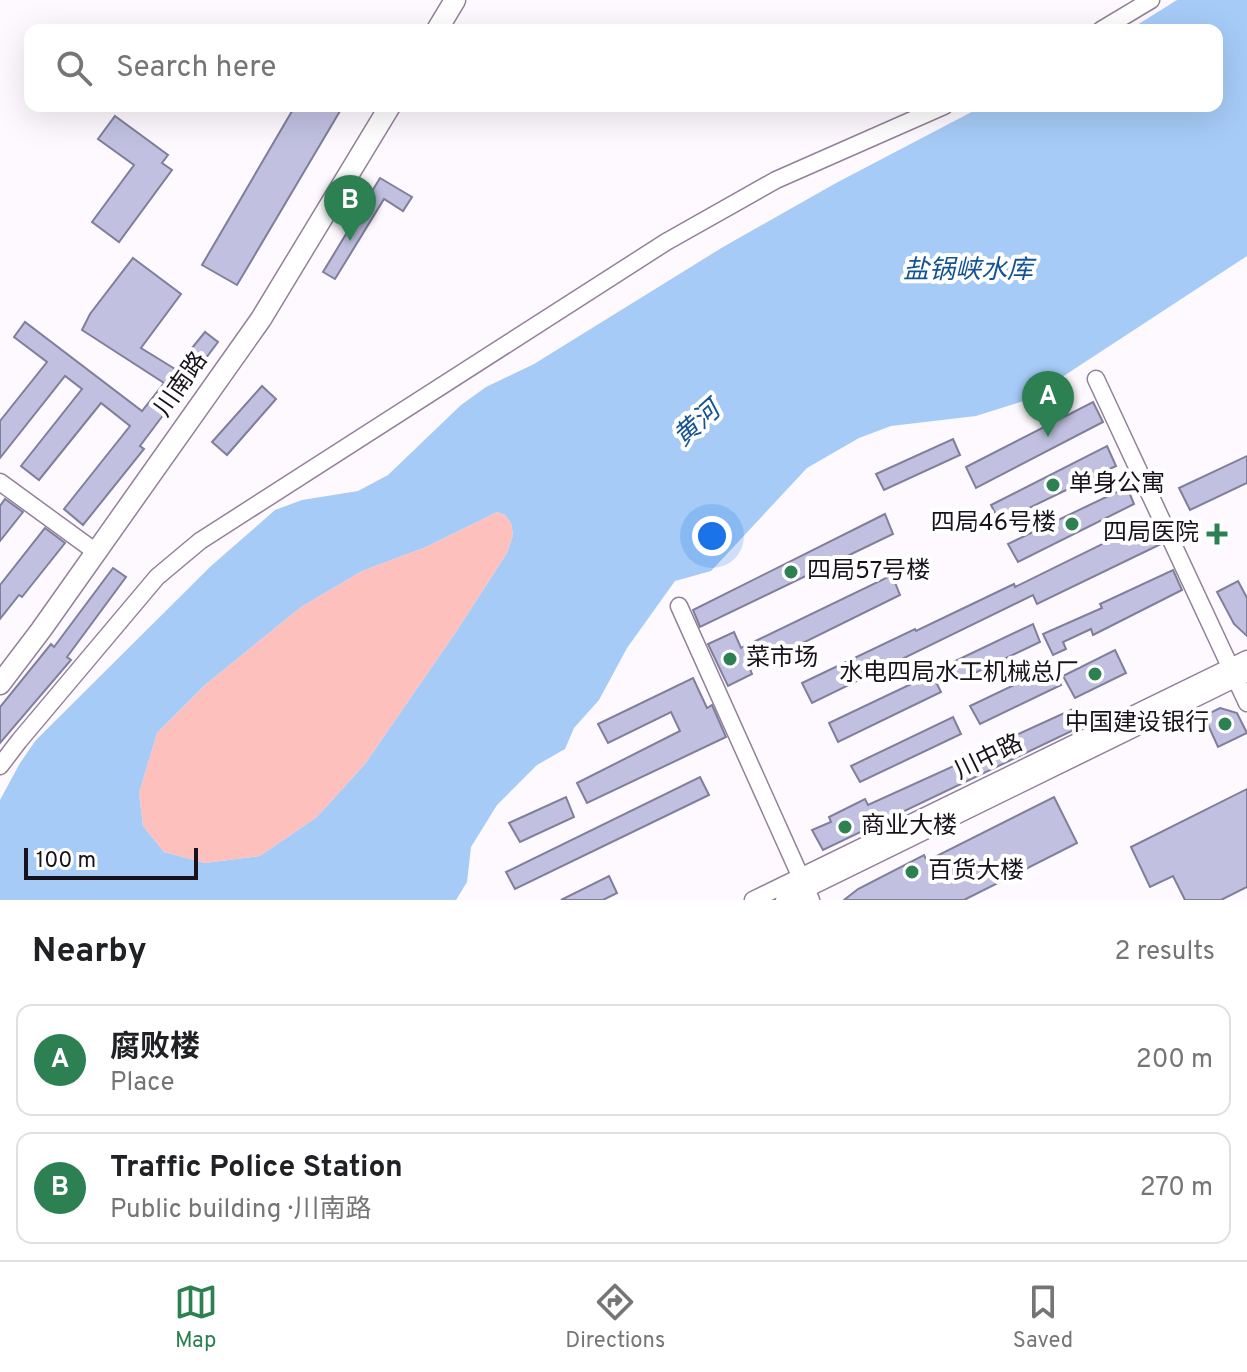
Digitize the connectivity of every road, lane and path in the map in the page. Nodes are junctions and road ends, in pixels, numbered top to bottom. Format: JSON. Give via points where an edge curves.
{"nodes":[{"id":1,"x":455,"y":0,"type":"edge"},
{"id":2,"x":1151,"y":0,"type":"edge"},
{"id":3,"x":441,"y":24,"type":"edge"},
{"id":4,"x":1111,"y":24,"type":"edge"},
{"id":5,"x":386,"y":112,"type":"edge"},
{"id":6,"x":930,"y":112,"type":"edge"},
{"id":7,"x":1096,"y":379,"type":"dead end"},
{"id":8,"x":0,"y":482,"type":"edge"},
{"id":9,"x":96,"y":552,"type":"junction"},
{"id":10,"x":679,"y":606,"type":"dead end"},
{"id":11,"x":1247,"y":659,"type":"edge"},
{"id":12,"x":1238,"y":673,"type":"edge"},
{"id":13,"x":0,"y":684,"type":"edge"},
{"id":14,"x":1247,"y":703,"type":"edge"},
{"id":15,"x":0,"y":766,"type":"edge"},
{"id":16,"x":806,"y":888,"type":"edge"},
{"id":17,"x":753,"y":900,"type":"edge"},
{"id":18,"x":784,"y":900,"type":"edge"}],
"edges":[{"from":1,"to":3,"type":"main road"},
{"from":2,"to":4,"type":"street"},
{"from":5,"to":9,"type":"main road","name":"川南路","via":[[261,319]]},
{"from":6,"to":15,"type":"street","via":[[776,180],[666,242],[200,541],[157,577]]},
{"from":7,"to":12,"type":"street"},
{"from":8,"to":9,"type":"street"},
{"from":9,"to":13,"type":"main road","name":"川南路"},
{"from":10,"to":16,"type":"street"},
{"from":11,"to":12,"type":"street","name":"川中路"},
{"from":12,"to":14,"type":"street"},
{"from":12,"to":16,"type":"street","name":"川中路"},
{"from":16,"to":17,"type":"street","name":"川中路"},
{"from":16,"to":18,"type":"street","name":"川中路"}]}
